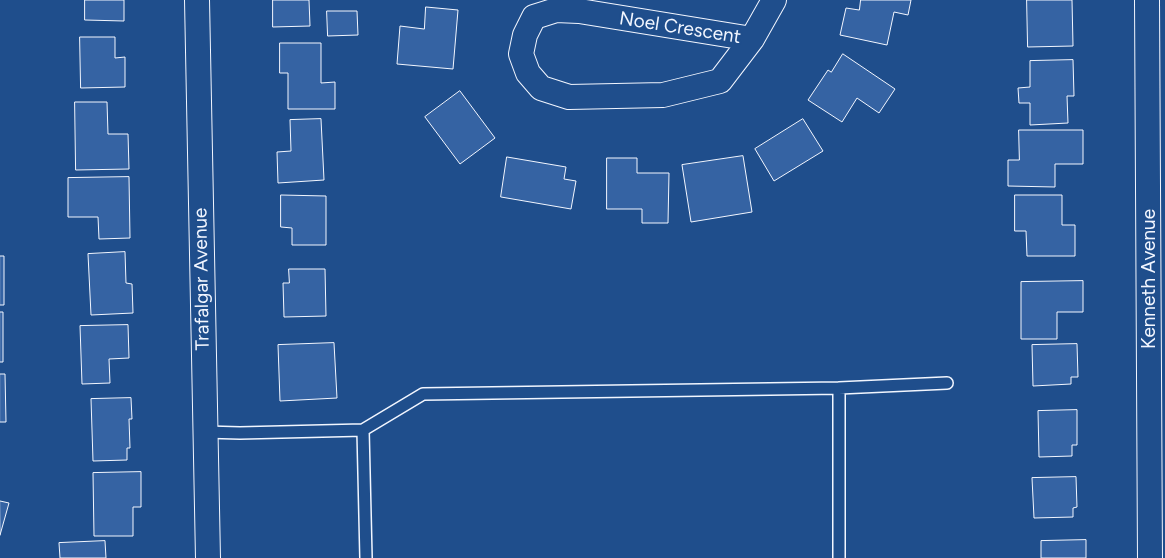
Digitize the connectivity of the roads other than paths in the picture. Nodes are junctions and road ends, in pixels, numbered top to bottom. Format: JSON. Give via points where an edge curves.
{"nodes":[{"id":1,"x":196,"y":0,"type":"edge"},
{"id":2,"x":774,"y":0,"type":"edge"},
{"id":3,"x":1147,"y":0,"type":"edge"},
{"id":4,"x":752,"y":39,"type":"junction"},
{"id":5,"x":947,"y":383,"type":"dead end"},
{"id":6,"x":839,"y":388,"type":"junction"},
{"id":7,"x":363,"y":430,"type":"junction"},
{"id":8,"x":205,"y":432,"type":"junction"},
{"id":9,"x":208,"y":558,"type":"edge"},
{"id":10,"x":366,"y":558,"type":"edge"},
{"id":11,"x":839,"y":558,"type":"edge"},
{"id":12,"x":1150,"y":558,"type":"edge"}],
"edges":[{"from":1,"to":8,"type":"street","name":"Trafalgar Avenue"},
{"from":2,"to":4,"type":"street","name":"Noel Crescent"},
{"from":3,"to":12,"type":"street","name":"Kenneth Avenue"},
{"from":4,"to":4,"type":"street","name":"Noel Crescent","via":[[556,10],[534,17],[525,35],[521,54],[528,73],[541,88],[569,97],[663,95],[720,81]]},
{"from":5,"to":6,"type":"lane"},
{"from":6,"to":7,"type":"lane","via":[[423,394]]},
{"from":6,"to":11,"type":"lane"},
{"from":7,"to":8,"type":"lane"},
{"from":7,"to":10,"type":"lane"},
{"from":8,"to":9,"type":"street","name":"Trafalgar Avenue"}]}
